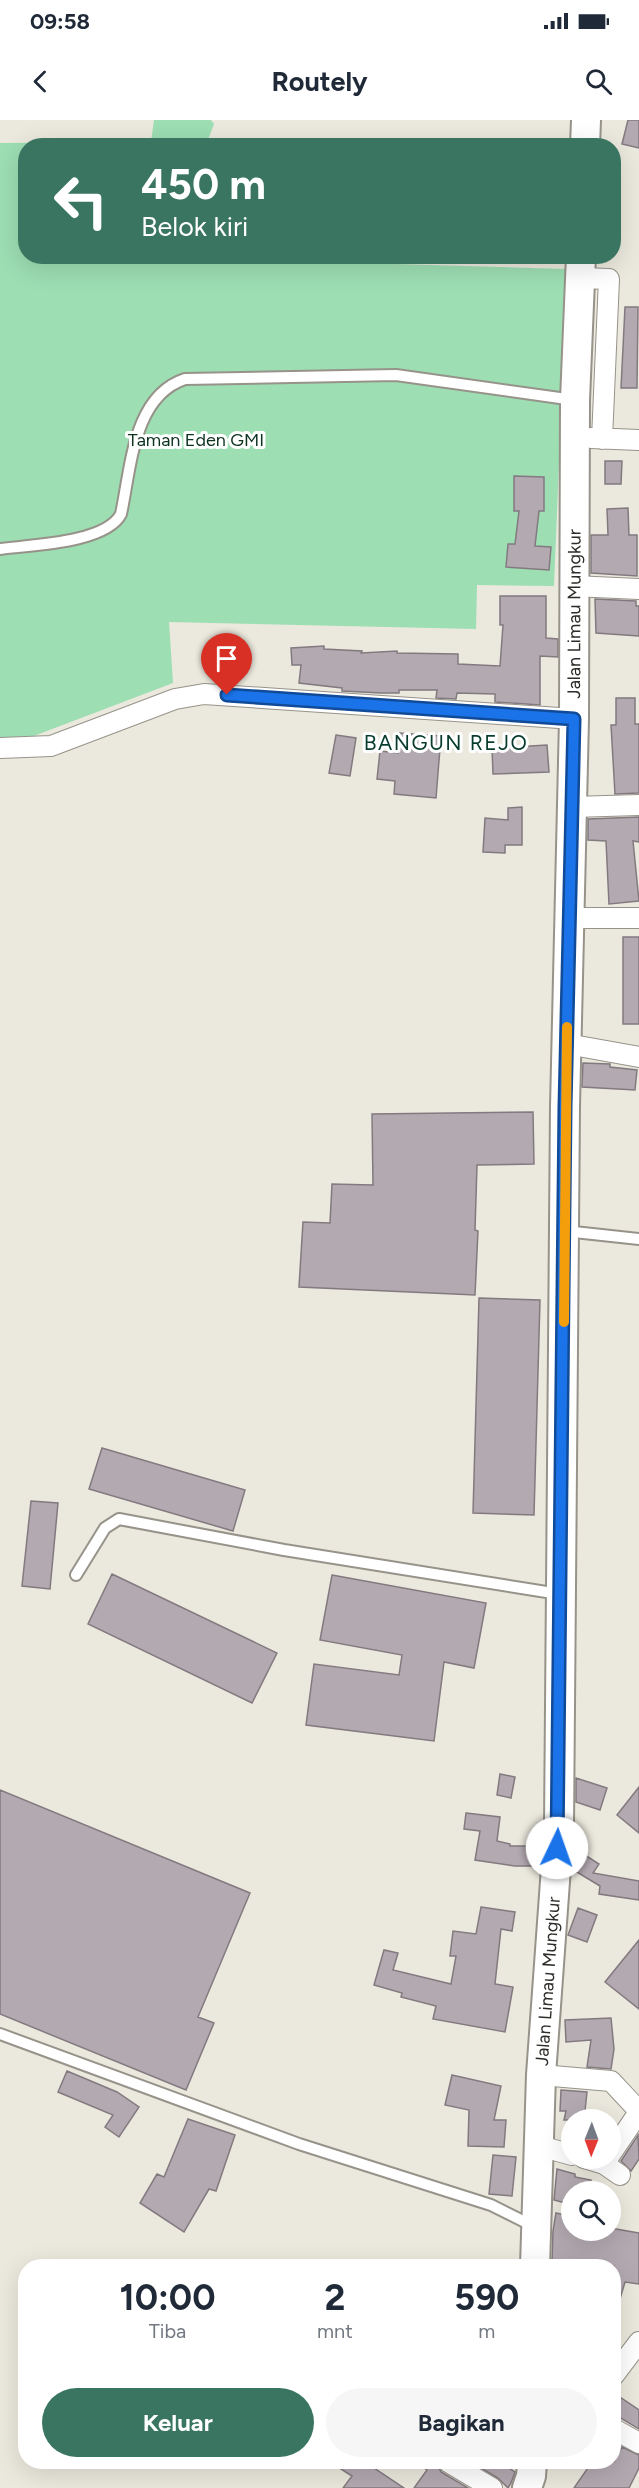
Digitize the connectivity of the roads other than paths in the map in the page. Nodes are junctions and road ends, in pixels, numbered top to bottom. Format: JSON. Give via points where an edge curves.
{"nodes":[{"id":1,"x":586,"y":120,"type":"edge"},
{"id":2,"x":585,"y":138,"type":"edge"},
{"id":3,"x":580,"y":277,"type":"edge"},
{"id":4,"x":604,"y":394,"type":"junction"},
{"id":5,"x":603,"y":414,"type":"junction"},
{"id":6,"x":580,"y":416,"type":"junction"},
{"id":7,"x":639,"y":440,"type":"edge"},
{"id":8,"x":0,"y":549,"type":"edge"},
{"id":9,"x":573,"y":586,"type":"junction"},
{"id":10,"x":639,"y":589,"type":"edge"},
{"id":11,"x":574,"y":719,"type":"junction"},
{"id":12,"x":0,"y":748,"type":"edge"},
{"id":13,"x":639,"y":806,"type":"edge"},
{"id":14,"x":572,"y":807,"type":"junction"},
{"id":15,"x":569,"y":918,"type":"junction"},
{"id":16,"x":639,"y":918,"type":"edge"},
{"id":17,"x":567,"y":1044,"type":"junction"},
{"id":18,"x":639,"y":1057,"type":"edge"},
{"id":19,"x":565,"y":1231,"type":"junction"},
{"id":20,"x":639,"y":1239,"type":"edge"},
{"id":21,"x":76,"y":1575,"type":"dead end"},
{"id":22,"x":560,"y":1594,"type":"junction"},
{"id":23,"x":0,"y":2034,"type":"edge"},
{"id":24,"x":541,"y":2075,"type":"junction"},
{"id":25,"x":639,"y":2112,"type":"edge"},
{"id":26,"x":621,"y":2145,"type":"edge"},
{"id":27,"x":540,"y":2146,"type":"junction"},
{"id":28,"x":561,"y":2152,"type":"edge"},
{"id":29,"x":536,"y":2227,"type":"junction"},
{"id":30,"x":536,"y":2259,"type":"edge"},
{"id":31,"x":639,"y":2342,"type":"edge"},
{"id":32,"x":621,"y":2366,"type":"edge"},
{"id":33,"x":621,"y":2433,"type":"edge"},
{"id":34,"x":639,"y":2444,"type":"edge"},
{"id":35,"x":460,"y":2469,"type":"edge"},
{"id":36,"x":492,"y":2488,"type":"edge"}],
"edges":[{"from":1,"to":2,"type":"street"},
{"from":3,"to":4,"type":"street","via":[[609,297]]},
{"from":3,"to":6,"type":"street","name":"Jalan Limau Mungkur"},
{"from":4,"to":5,"type":"street"},
{"from":4,"to":6,"type":"street"},
{"from":5,"to":6,"type":"street"},
{"from":5,"to":6,"type":"street"},
{"from":6,"to":7,"type":"street"},
{"from":6,"to":8,"type":"lane","via":[[396,375],[185,379],[159,394],[144,419],[117,522],[74,539]]},
{"from":6,"to":9,"type":"street","name":"Jalan Limau Mungkur"},
{"from":9,"to":10,"type":"street"},
{"from":9,"to":11,"type":"street","name":"Jalan Limau Mungkur"},
{"from":11,"to":12,"type":"street","via":[[204,694],[176,699],[51,746]]},
{"from":11,"to":14,"type":"street","name":"Jalan Limau Mungkur"},
{"from":13,"to":14,"type":"street"},
{"from":14,"to":15,"type":"street","name":"Jalan Limau Mungkur"},
{"from":15,"to":16,"type":"street"},
{"from":15,"to":17,"type":"street","name":"Jalan Limau Mungkur"},
{"from":17,"to":18,"type":"street"},
{"from":17,"to":19,"type":"street","name":"Jalan Limau Mungkur"},
{"from":19,"to":20,"type":"lane"},
{"from":19,"to":22,"type":"street","name":"Jalan Limau Mungkur"},
{"from":21,"to":22,"type":"lane","via":[[105,1528],[119,1519]]},
{"from":22,"to":24,"type":"street","name":"Jalan Limau Mungkur","via":[[558,1826]]},
{"from":23,"to":29,"type":"lane","via":[[299,2144],[491,2205]]},
{"from":24,"to":25,"type":"street","via":[[611,2081]]},
{"from":24,"to":27,"type":"street","name":"Jalan Limau Mungkur"},
{"from":25,"to":26,"type":"street"},
{"from":27,"to":28,"type":"street"},
{"from":27,"to":29,"type":"street","name":"Jalan Limau Mungkur"},
{"from":29,"to":30,"type":"street","name":"Jalan Limau Mungkur"},
{"from":31,"to":32,"type":"street"},
{"from":33,"to":34,"type":"street"},
{"from":35,"to":36,"type":"street"}]}
